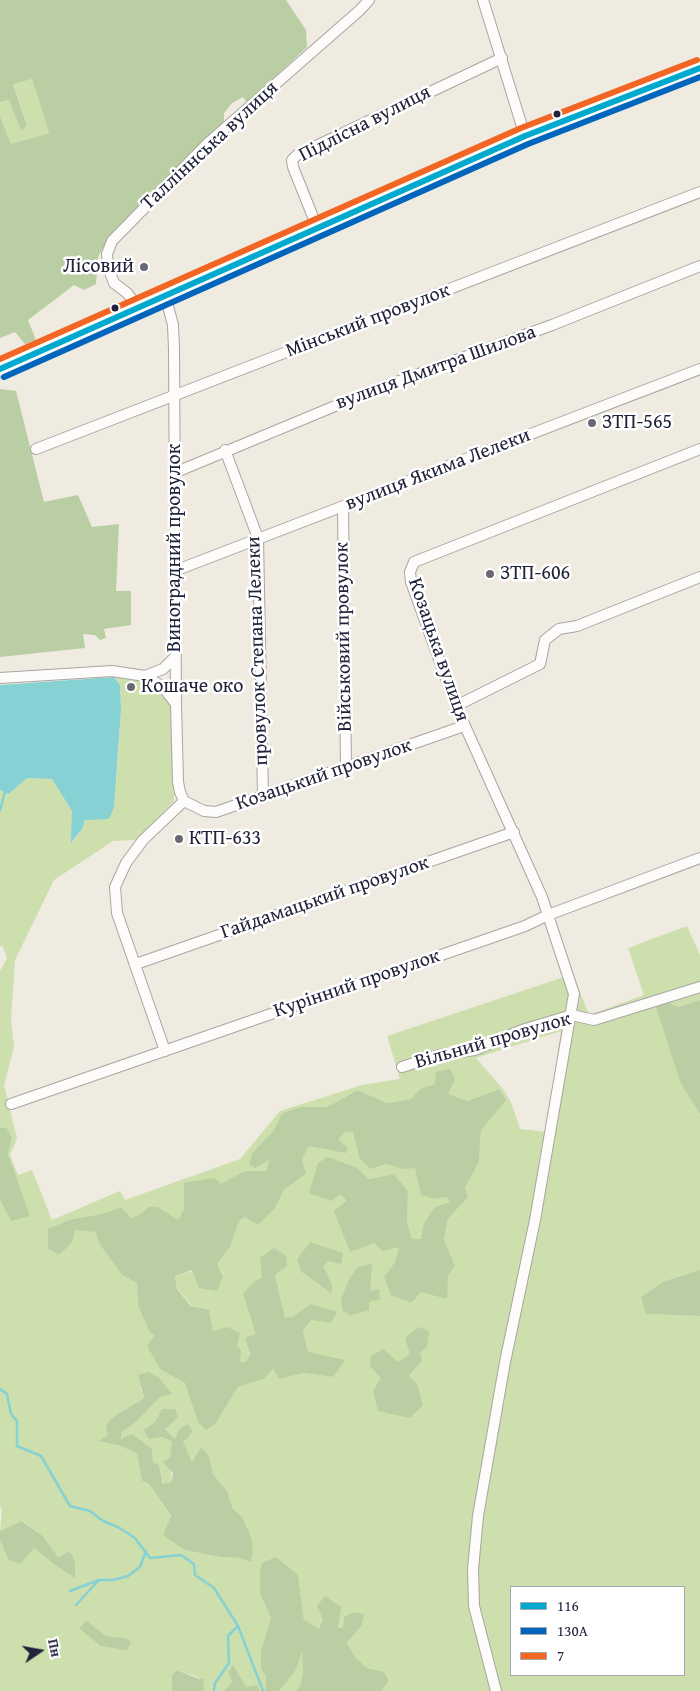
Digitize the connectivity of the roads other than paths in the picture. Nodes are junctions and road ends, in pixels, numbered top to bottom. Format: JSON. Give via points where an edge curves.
{"nodes":[{"id":1,"x":368,"y":0,"type":"edge"},
{"id":2,"x":483,"y":0,"type":"edge"},
{"id":3,"x":502,"y":58,"type":"junction"},
{"id":4,"x":700,"y":68,"type":"edge"},
{"id":5,"x":525,"y":136,"type":"junction"},
{"id":6,"x":700,"y":192,"type":"edge"},
{"id":7,"x":317,"y":227,"type":"junction"},
{"id":8,"x":700,"y":266,"type":"edge"},
{"id":9,"x":166,"y":295,"type":"junction"},
{"id":10,"x":138,"y":307,"type":"junction"},
{"id":11,"x":0,"y":368,"type":"edge"},
{"id":12,"x":700,"y":370,"type":"edge"},
{"id":13,"x":175,"y":396,"type":"junction"},
{"id":14,"x":36,"y":449,"type":"dead end"},
{"id":15,"x":700,"y":449,"type":"edge"},
{"id":16,"x":225,"y":450,"type":"junction"},
{"id":17,"x":174,"y":472,"type":"junction"},
{"id":18,"x":343,"y":507,"type":"junction"},
{"id":19,"x":258,"y":538,"type":"junction"},
{"id":20,"x":177,"y":570,"type":"junction"},
{"id":21,"x":700,"y":577,"type":"edge"},
{"id":22,"x":175,"y":657,"type":"junction"},
{"id":23,"x":145,"y":676,"type":"junction"},
{"id":24,"x":0,"y":678,"type":"edge"},
{"id":25,"x":176,"y":704,"type":"junction"},
{"id":26,"x":456,"y":706,"type":"junction"},
{"id":27,"x":464,"y":726,"type":"junction"},
{"id":28,"x":346,"y":768,"type":"junction"},
{"id":29,"x":262,"y":796,"type":"junction"},
{"id":30,"x":184,"y":802,"type":"junction"},
{"id":31,"x":514,"y":832,"type":"junction"},
{"id":32,"x":700,"y":858,"type":"edge"},
{"id":33,"x":548,"y":915,"type":"junction"},
{"id":34,"x":136,"y":964,"type":"junction"},
{"id":35,"x":700,"y":987,"type":"edge"},
{"id":36,"x":572,"y":1015,"type":"junction"},
{"id":37,"x":165,"y":1051,"type":"junction"},
{"id":38,"x":402,"y":1067,"type":"dead end"},
{"id":39,"x":11,"y":1104,"type":"dead end"},
{"id":40,"x":496,"y":1691,"type":"edge"}],
"edges":[{"from":1,"to":10,"type":"street","name":"Талліннська вулиця","via":[[207,144],[112,241],[108,267],[114,283]]},
{"from":2,"to":3,"type":"street"},
{"from":3,"to":5,"type":"street"},
{"from":3,"to":7,"type":"street","name":"Підлісна вулиця","via":[[296,155],[292,160],[293,167]]},
{"from":4,"to":5,"type":"main road"},
{"from":5,"to":7,"type":"main road"},
{"from":6,"to":13,"type":"street","name":"Мінський провулок"},
{"from":7,"to":9,"type":"main road"},
{"from":8,"to":16,"type":"street","name":"вулиця Дмитра Шилова"},
{"from":9,"to":10,"type":"main road"},
{"from":9,"to":13,"type":"street","name":"Виноградний провулок","via":[[173,325]]},
{"from":10,"to":11,"type":"main road"},
{"from":12,"to":18,"type":"street","name":"вулиця Якима Лелеки"},
{"from":13,"to":14,"type":"street","name":"Мінський провулок"},
{"from":13,"to":17,"type":"street","name":"Виноградний провулок"},
{"from":15,"to":26,"type":"street","name":"Козацька вулиця","via":[[414,562],[411,582]]},
{"from":16,"to":17,"type":"street","name":"вулиця Дмитра Шилова"},
{"from":16,"to":19,"type":"street","name":"провулок Степана Лелеки"},
{"from":17,"to":20,"type":"street","name":"Виноградний провулок"},
{"from":18,"to":19,"type":"street","name":"вулиця Якима Лелеки"},
{"from":18,"to":28,"type":"street","name":"Військовий провулок"},
{"from":19,"to":20,"type":"street","name":"вулиця Якима Лелеки"},
{"from":19,"to":29,"type":"street","name":"провулок Степана Лелеки"},
{"from":20,"to":22,"type":"street","name":"Виноградний провулок"},
{"from":21,"to":26,"type":"street","via":[[577,626],[559,629],[545,640],[540,664]]},
{"from":22,"to":23,"type":"street","via":[[163,669]]},
{"from":22,"to":25,"type":"street","name":"Виноградний провулок"},
{"from":23,"to":24,"type":"street","via":[[112,671]]},
{"from":23,"to":25,"type":"street","via":[[163,687]]},
{"from":25,"to":30,"type":"street","name":"Виноградний провулок","via":[[178,782]]},
{"from":26,"to":27,"type":"street","name":"Козацька вулиця"},
{"from":27,"to":28,"type":"street","name":"Козацький провулок"},
{"from":27,"to":31,"type":"street","name":"Козацька вулиця"},
{"from":28,"to":29,"type":"street","name":"Козацький провулок"},
{"from":29,"to":30,"type":"street","name":"Козацький провулок","via":[[216,812],[204,811]]},
{"from":30,"to":34,"type":"street","via":[[143,840],[126,863],[115,887],[117,913]]},
{"from":31,"to":33,"type":"street","name":"Козацька вулиця"},
{"from":31,"to":34,"type":"street","name":"Гайдамацький провулок"},
{"from":32,"to":33,"type":"street","name":"Курінний провулок"},
{"from":33,"to":36,"type":"street","name":"Козацька вулиця","via":[[574,994]]},
{"from":33,"to":37,"type":"street","name":"Курінний провулок","via":[[525,926]]},
{"from":34,"to":37,"type":"street"},
{"from":35,"to":36,"type":"street","name":"Вільний провулок","via":[[594,1020]]},
{"from":36,"to":38,"type":"street","name":"Вільний провулок","via":[[522,1030],[475,1050]]},
{"from":36,"to":40,"type":"street","via":[[478,1516],[473,1570],[474,1606]]},
{"from":37,"to":39,"type":"street","name":"Курінний провулок"}]}
